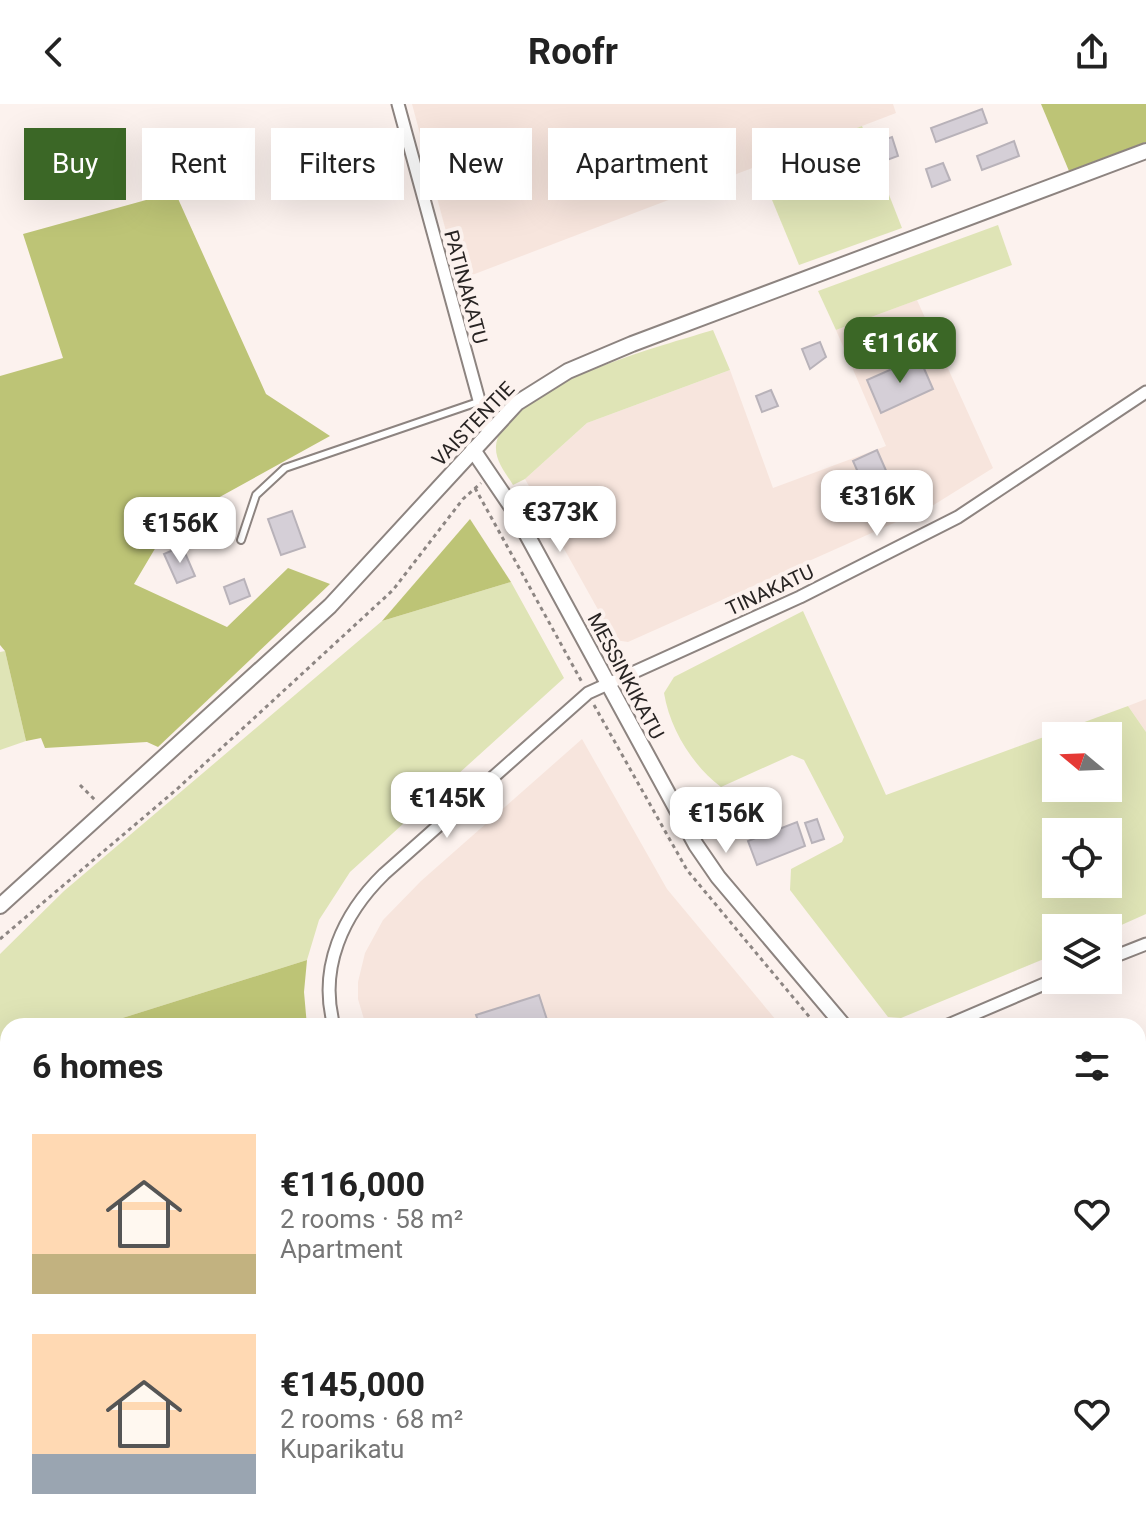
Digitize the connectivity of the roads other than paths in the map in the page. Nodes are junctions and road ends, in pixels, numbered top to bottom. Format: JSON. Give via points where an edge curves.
{"nodes":[{"id":1,"x":398,"y":104,"type":"edge"},
{"id":2,"x":1146,"y":151,"type":"edge"},
{"id":3,"x":1146,"y":392,"type":"edge"},
{"id":4,"x":478,"y":402,"type":"junction"},
{"id":5,"x":488,"y":433,"type":"junction"},
{"id":6,"x":473,"y":450,"type":"junction"},
{"id":7,"x":241,"y":540,"type":"dead end"},
{"id":8,"x":608,"y":684,"type":"junction"},
{"id":9,"x":0,"y":906,"type":"edge"},
{"id":10,"x":1146,"y":944,"type":"edge"},
{"id":11,"x":1122,"y":953,"type":"edge"},
{"id":12,"x":1042,"y":985,"type":"edge"},
{"id":13,"x":333,"y":1018,"type":"edge"},
{"id":14,"x":837,"y":1018,"type":"edge"},
{"id":15,"x":965,"y":1018,"type":"edge"}],
"edges":[{"from":1,"to":4,"type":"street","name":"PATINAKATU"},
{"from":2,"to":5,"type":"street","name":"VAISTENTIE","via":[[568,371],[517,403]]},
{"from":3,"to":8,"type":"street","name":"TINAKATU","via":[[958,517],[800,597]]},
{"from":4,"to":5,"type":"street","name":"PATINAKATU"},
{"from":4,"to":7,"type":"lane","via":[[285,468],[256,495]]},
{"from":5,"to":6,"type":"street","name":"VAISTENTIE"},
{"from":6,"to":8,"type":"street","name":"MESSINKIKATU"},
{"from":6,"to":9,"type":"street","name":"VAISTENTIE","via":[[330,606]]},
{"from":8,"to":13,"type":"street","name":"TINAKATU","via":[[588,693],[504,766],[353,906],[330,974]]},
{"from":8,"to":14,"type":"street","name":"MESSINKIKATU","via":[[696,845]]},
{"from":10,"to":11,"type":"street"},
{"from":12,"to":15,"type":"street"}]}
